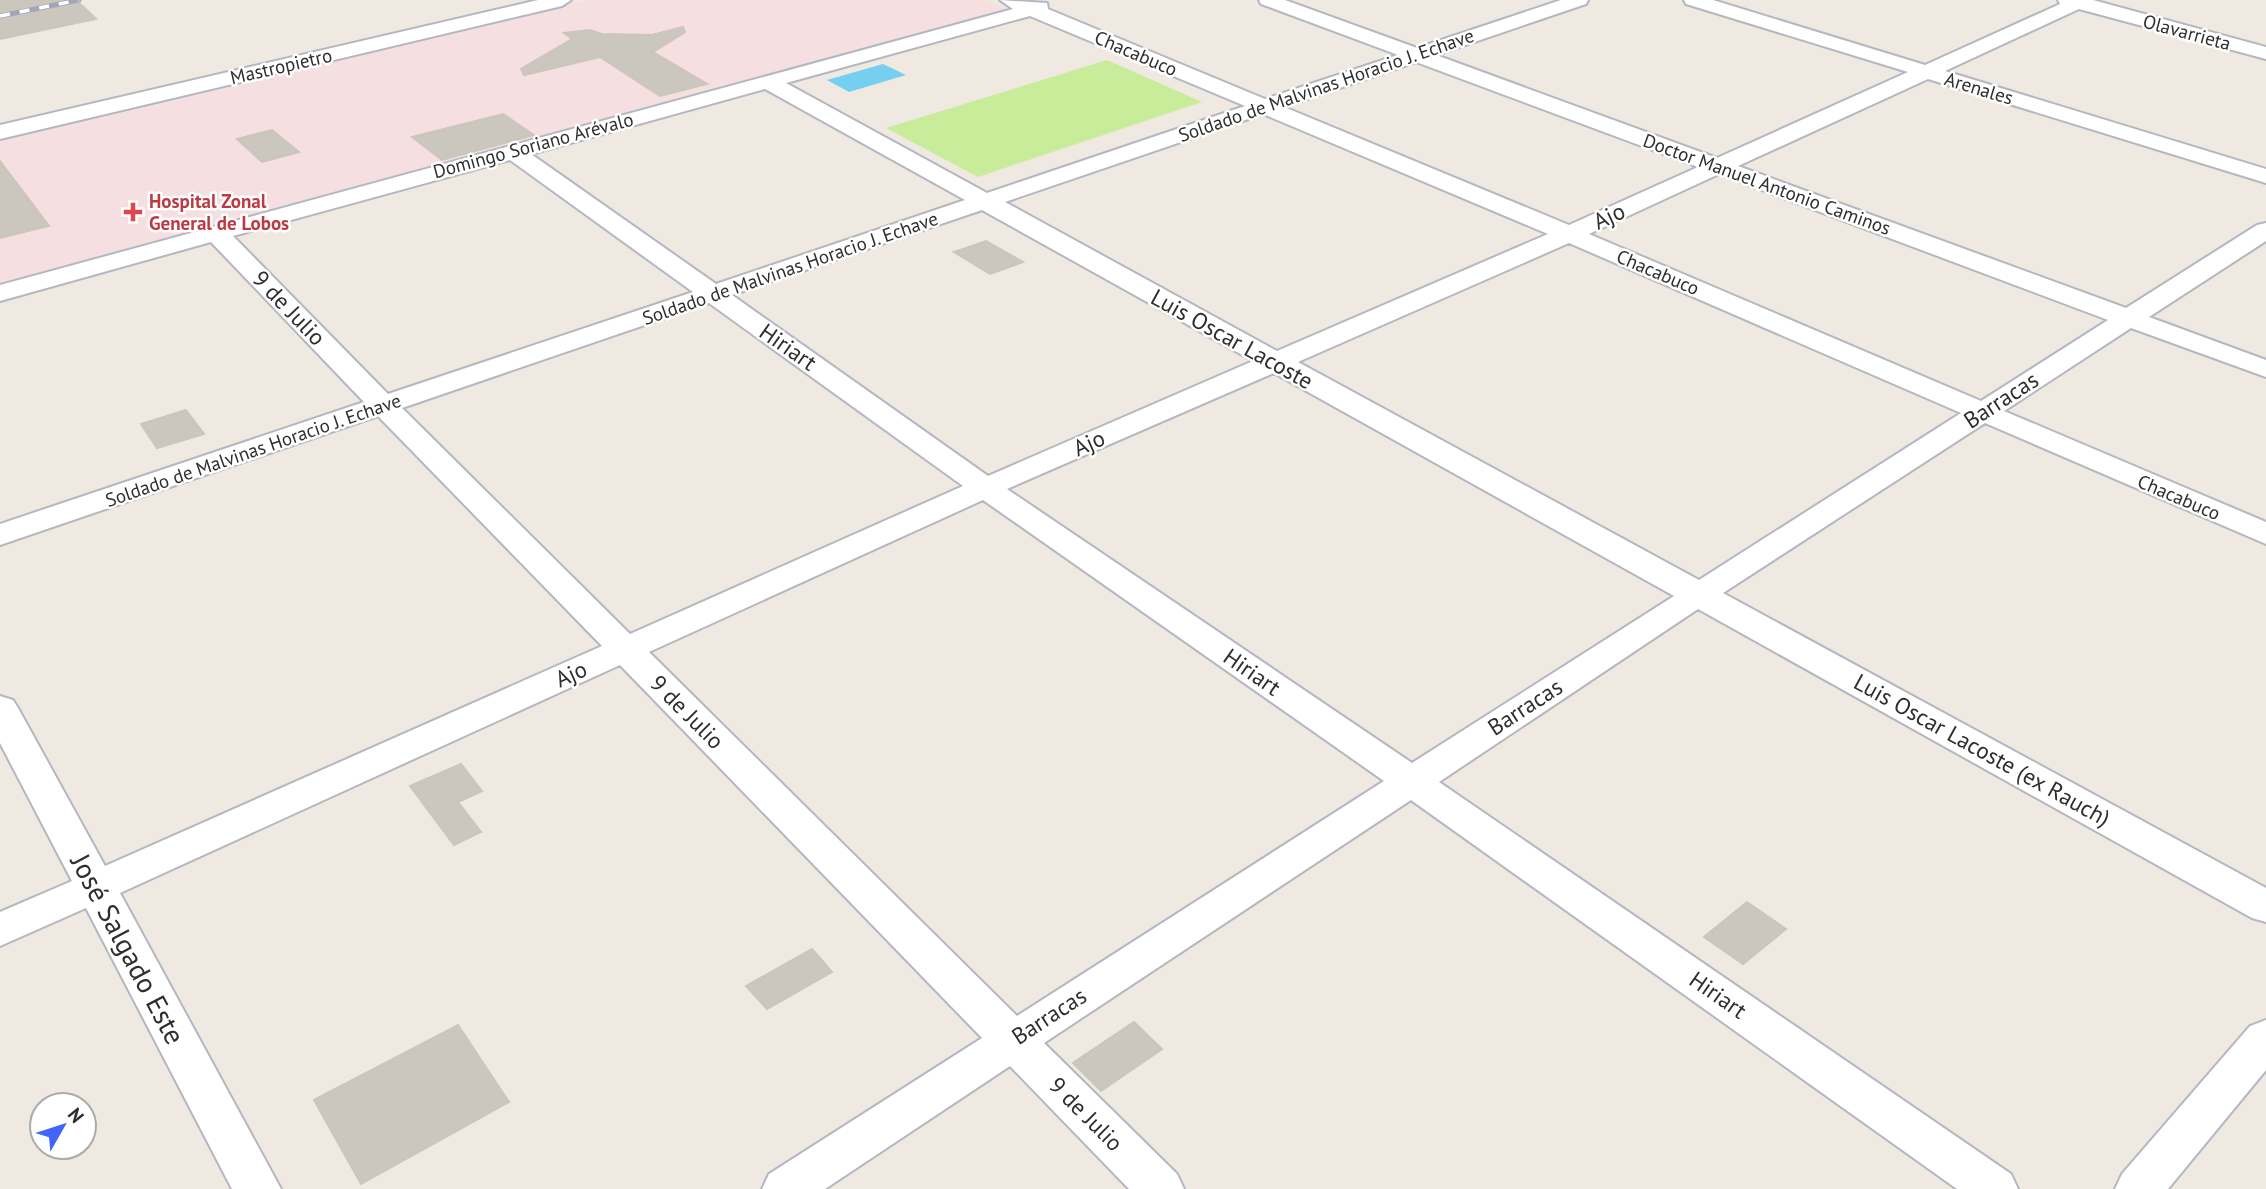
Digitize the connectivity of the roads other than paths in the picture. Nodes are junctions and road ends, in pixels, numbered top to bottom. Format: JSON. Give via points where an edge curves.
{"nodes":[{"id":1,"x":562,"y":0,"type":"edge"},
{"id":2,"x":1009,"y":0,"type":"edge"},
{"id":3,"x":1066,"y":0,"type":"edge"},
{"id":4,"x":1268,"y":0,"type":"edge"},
{"id":5,"x":1579,"y":0,"type":"edge"},
{"id":6,"x":1693,"y":0,"type":"edge"},
{"id":7,"x":2076,"y":1,"type":"edge"},
{"id":8,"x":1032,"y":9,"type":"junction"},
{"id":9,"x":2266,"y":53,"type":"edge"},
{"id":10,"x":1415,"y":55,"type":"junction"},
{"id":11,"x":1923,"y":71,"type":"junction"},
{"id":12,"x":766,"y":81,"type":"junction"},
{"id":13,"x":1263,"y":106,"type":"junction"},
{"id":14,"x":0,"y":132,"type":"edge"},
{"id":15,"x":513,"y":151,"type":"junction"},
{"id":16,"x":1718,"y":165,"type":"junction"},
{"id":17,"x":2266,"y":176,"type":"edge"},
{"id":18,"x":984,"y":201,"type":"junction"},
{"id":19,"x":2266,"y":230,"type":"edge"},
{"id":20,"x":216,"y":233,"type":"junction"},
{"id":21,"x":1569,"y":234,"type":"junction"},
{"id":22,"x":0,"y":293,"type":"edge"},
{"id":23,"x":713,"y":294,"type":"junction"},
{"id":24,"x":2128,"y":317,"type":"junction"},
{"id":25,"x":1273,"y":362,"type":"junction"},
{"id":26,"x":2266,"y":369,"type":"edge"},
{"id":27,"x":384,"y":406,"type":"junction"},
{"id":28,"x":1982,"y":413,"type":"junction"},
{"id":29,"x":985,"y":488,"type":"junction"},
{"id":30,"x":2266,"y":534,"type":"edge"},
{"id":31,"x":0,"y":535,"type":"edge"},
{"id":32,"x":1699,"y":594,"type":"junction"},
{"id":33,"x":625,"y":650,"type":"junction"},
{"id":34,"x":0,"y":708,"type":"edge"},
{"id":35,"x":1411,"y":781,"type":"junction"},
{"id":36,"x":95,"y":888,"type":"junction"},
{"id":37,"x":2266,"y":906,"type":"edge"},
{"id":38,"x":0,"y":930,"type":"edge"},
{"id":39,"x":2266,"y":1038,"type":"edge"},
{"id":40,"x":1013,"y":1040,"type":"junction"},
{"id":41,"x":257,"y":1189,"type":"edge"},
{"id":42,"x":786,"y":1189,"type":"edge"},
{"id":43,"x":1160,"y":1189,"type":"edge"},
{"id":44,"x":1994,"y":1189,"type":"edge"},
{"id":45,"x":2139,"y":1189,"type":"edge"}],
"edges":[{"from":1,"to":14,"type":"street","name":"Mastropietro"},
{"from":2,"to":8,"type":"street","name":"Chacabuco"},
{"from":3,"to":8,"type":"street","name":"Domingo Soriano Arévalo"},
{"from":4,"to":10,"type":"street","name":"Doctor Manuel Antonio Caminos"},
{"from":5,"to":10,"type":"street","name":"Soldado de Malvinas Horacio J. Echave"},
{"from":6,"to":11,"type":"street","name":"Arenales"},
{"from":7,"to":9,"type":"street","name":"Olavarrieta"},
{"from":7,"to":11,"type":"street","name":"Ajo"},
{"from":8,"to":12,"type":"street","name":"Domingo Soriano Arévalo"},
{"from":8,"to":13,"type":"street","name":"Chacabuco"},
{"from":10,"to":13,"type":"street","name":"Soldado de Malvinas Horacio J. Echave"},
{"from":10,"to":16,"type":"street","name":"Doctor Manuel Antonio Caminos"},
{"from":11,"to":16,"type":"street","name":"Ajo"},
{"from":11,"to":17,"type":"street","name":"Arenales"},
{"from":12,"to":15,"type":"street","name":"Domingo Soriano Arévalo"},
{"from":12,"to":18,"type":"street","name":"Luis Oscar Lacoste"},
{"from":13,"to":18,"type":"street","name":"Soldado de Malvinas Horacio J. Echave"},
{"from":13,"to":21,"type":"street","name":"Chacabuco"},
{"from":15,"to":20,"type":"street","name":"Domingo Soriano Arévalo"},
{"from":15,"to":23,"type":"street","name":"Hiriart"},
{"from":16,"to":21,"type":"street","name":"Ajo"},
{"from":16,"to":24,"type":"street","name":"Doctor Manuel Antonio Caminos"},
{"from":18,"to":23,"type":"street","name":"Soldado de Malvinas Horacio J. Echave"},
{"from":18,"to":25,"type":"street","name":"Luis Oscar Lacoste"},
{"from":19,"to":24,"type":"street","name":"Barracas"},
{"from":20,"to":22,"type":"street","name":"Domingo Soriano Arévalo"},
{"from":20,"to":27,"type":"street","name":"9 de Julio"},
{"from":21,"to":25,"type":"street","name":"Ajo"},
{"from":21,"to":28,"type":"street","name":"Chacabuco"},
{"from":23,"to":27,"type":"street","name":"Soldado de Malvinas Horacio J. Echave"},
{"from":23,"to":29,"type":"street","name":"Hiriart"},
{"from":24,"to":26,"type":"street","name":"Doctor Manuel Antonio Caminos"},
{"from":24,"to":28,"type":"street","name":"Barracas"},
{"from":25,"to":29,"type":"street","name":"Ajo"},
{"from":25,"to":32,"type":"street","name":"Luis Oscar Lacoste"},
{"from":27,"to":31,"type":"street","name":"Soldado de Malvinas Horacio J. Echave"},
{"from":27,"to":33,"type":"street","name":"9 de Julio"},
{"from":28,"to":30,"type":"street","name":"Chacabuco"},
{"from":28,"to":32,"type":"street","name":"Barracas"},
{"from":29,"to":33,"type":"street","name":"Ajo"},
{"from":29,"to":35,"type":"street","name":"Hiriart"},
{"from":32,"to":35,"type":"street","name":"Barracas"},
{"from":32,"to":37,"type":"street","name":"Luis Oscar Lacoste (ex Rauch)"},
{"from":33,"to":36,"type":"street","name":"Ajo"},
{"from":33,"to":40,"type":"street","name":"9 de Julio"},
{"from":34,"to":36,"type":"street","name":"José Salgado Este"},
{"from":35,"to":40,"type":"street","name":"Barracas"},
{"from":35,"to":44,"type":"street","name":"Hiriart"},
{"from":36,"to":38,"type":"street","name":"Ajo"},
{"from":36,"to":41,"type":"street","name":"José Salgado Este"},
{"from":39,"to":45,"type":"street"},
{"from":40,"to":42,"type":"street","name":"Barracas"},
{"from":40,"to":43,"type":"street","name":"9 de Julio"}]}
